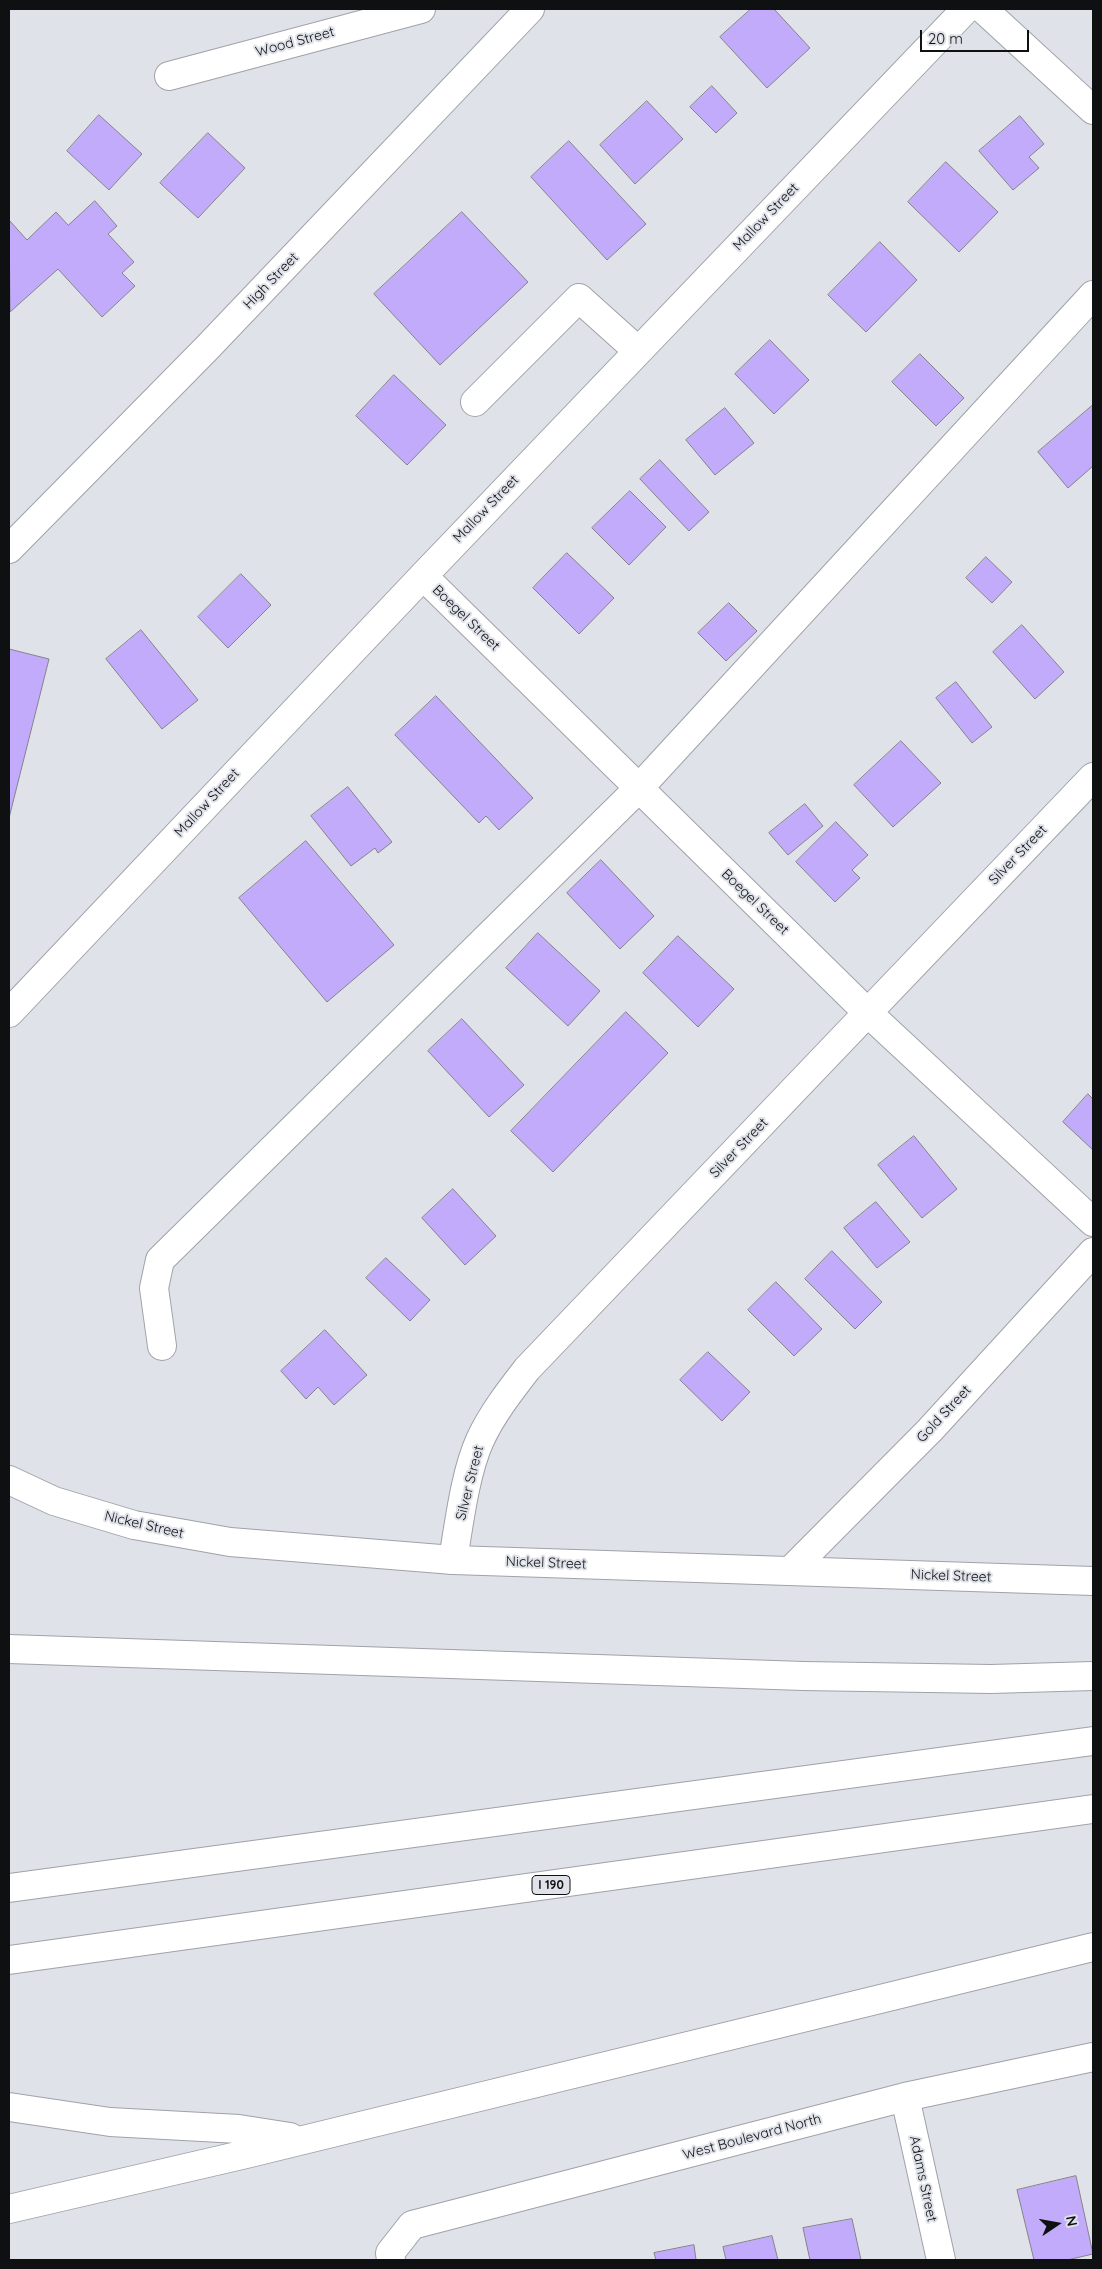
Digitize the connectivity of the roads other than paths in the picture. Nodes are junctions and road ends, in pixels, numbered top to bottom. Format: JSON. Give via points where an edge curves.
{"nodes":[{"id":1,"x":421,"y":9,"type":"edge"},
{"id":2,"x":530,"y":9,"type":"edge"},
{"id":3,"x":966,"y":9,"type":"edge"},
{"id":4,"x":983,"y":9,"type":"edge"},
{"id":5,"x":169,"y":76,"type":"dead end"},
{"id":6,"x":1093,"y":110,"type":"edge"},
{"id":7,"x":1093,"y":295,"type":"edge"},
{"id":8,"x":638,"y":351,"type":"junction"},
{"id":9,"x":475,"y":402,"type":"dead end"},
{"id":10,"x":9,"y":549,"type":"edge"},
{"id":11,"x":422,"y":576,"type":"junction"},
{"id":12,"x":1093,"y":776,"type":"edge"},
{"id":13,"x":639,"y":788,"type":"junction"},
{"id":14,"x":9,"y":1013,"type":"edge"},
{"id":15,"x":868,"y":1013,"type":"junction"},
{"id":16,"x":1093,"y":1222,"type":"edge"},
{"id":17,"x":1093,"y":1252,"type":"edge"},
{"id":18,"x":162,"y":1346,"type":"dead end"},
{"id":19,"x":9,"y":1480,"type":"edge"},
{"id":20,"x":453,"y":1560,"type":"junction"},
{"id":21,"x":790,"y":1571,"type":"junction"},
{"id":22,"x":1093,"y":1581,"type":"edge"},
{"id":23,"x":9,"y":1649,"type":"edge"},
{"id":24,"x":86,"y":1653,"type":"junction"},
{"id":25,"x":9,"y":1666,"type":"edge"},
{"id":26,"x":1093,"y":1676,"type":"edge"},
{"id":27,"x":1093,"y":1741,"type":"edge"},
{"id":28,"x":1093,"y":1809,"type":"edge"},
{"id":29,"x":9,"y":1888,"type":"edge"},
{"id":30,"x":1093,"y":1947,"type":"edge"},
{"id":31,"x":9,"y":1960,"type":"edge"},
{"id":32,"x":1093,"y":2057,"type":"edge"},
{"id":33,"x":905,"y":2097,"type":"junction"},
{"id":34,"x":9,"y":2107,"type":"edge"},
{"id":35,"x":301,"y":2139,"type":"junction"},
{"id":36,"x":9,"y":2209,"type":"edge"},
{"id":37,"x":391,"y":2260,"type":"edge"},
{"id":38,"x":941,"y":2260,"type":"edge"}],
"edges":[{"from":1,"to":5,"type":"main road","name":"Wood Street"},
{"from":2,"to":10,"type":"main road","name":"High Street","via":[[200,355]]},
{"from":3,"to":8,"type":"main road","name":"Mallow Street"},
{"from":4,"to":6,"type":"main road"},
{"from":7,"to":13,"type":"main road"},
{"from":8,"to":9,"type":"main road","via":[[579,298]]},
{"from":8,"to":11,"type":"main road","name":"Mallow Street"},
{"from":11,"to":13,"type":"main road","name":"Boegel Street"},
{"from":11,"to":14,"type":"main road","name":"Mallow Street"},
{"from":12,"to":15,"type":"main road","name":"Silver Street"},
{"from":13,"to":15,"type":"main road","name":"Boegel Street"},
{"from":13,"to":18,"type":"main road","via":[[160,1260],[154,1288]]},
{"from":15,"to":16,"type":"main road","name":"Boegel Street"},
{"from":15,"to":20,"type":"main road","name":"Silver Street","via":[[527,1369],[501,1403],[480,1440],[466,1489]]},
{"from":17,"to":21,"type":"main road","name":"Gold Street","via":[[930,1430]]},
{"from":19,"to":20,"type":"main road","name":"Nickel Street","via":[[54,1501],[134,1525],[230,1542]]},
{"from":20,"to":21,"type":"main road","name":"Nickel Street"},
{"from":21,"to":22,"type":"main road","name":"Nickel Street"},
{"from":23,"to":24,"type":"main road"},
{"from":24,"to":25,"type":"main road"},
{"from":24,"to":26,"type":"main road","via":[[803,1676],[991,1679]]},
{"from":27,"to":29,"type":"main road"},
{"from":28,"to":31,"type":"main road","number":"I 190"},
{"from":30,"to":35,"type":"main road"},
{"from":32,"to":33,"type":"main road","name":"West Boulevard North"},
{"from":33,"to":37,"type":"main road","name":"West Boulevard North","via":[[412,2225],[390,2253]]},
{"from":33,"to":38,"type":"main road","name":"Adams Street"},
{"from":34,"to":35,"type":"main road","via":[[110,2122],[239,2129]]},
{"from":35,"to":36,"type":"main road"}]}
